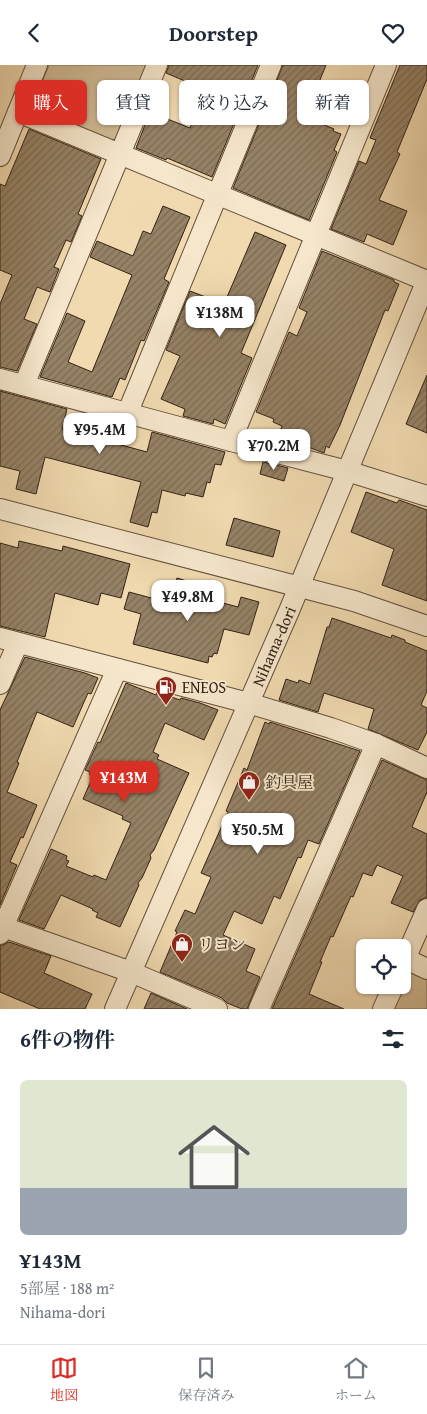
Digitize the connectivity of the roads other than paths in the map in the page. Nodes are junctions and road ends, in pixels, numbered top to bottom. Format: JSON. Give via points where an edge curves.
{"nodes":[{"id":1,"x":38,"y":65,"type":"edge"},
{"id":2,"x":157,"y":65,"type":"edge"},
{"id":3,"x":271,"y":65,"type":"edge"},
{"id":4,"x":386,"y":65,"type":"edge"},
{"id":5,"x":32,"y":80,"type":"edge"},
{"id":6,"x":15,"y":119,"type":"edge"},
{"id":7,"x":50,"y":125,"type":"edge"},
{"id":8,"x":120,"y":153,"type":"junction"},
{"id":9,"x":0,"y":156,"type":"edge"},
{"id":10,"x":218,"y":194,"type":"junction"},
{"id":11,"x":316,"y":235,"type":"junction"},
{"id":12,"x":427,"y":281,"type":"edge"},
{"id":13,"x":0,"y":379,"type":"edge"},
{"id":14,"x":24,"y":385,"type":"junction"},
{"id":15,"x":127,"y":413,"type":"junction"},
{"id":16,"x":230,"y":441,"type":"junction"},
{"id":17,"x":347,"y":471,"type":"junction"},
{"id":18,"x":427,"y":496,"type":"edge"},
{"id":19,"x":0,"y":509,"type":"edge"},
{"id":20,"x":299,"y":587,"type":"junction"},
{"id":21,"x":427,"y":626,"type":"edge"},
{"id":22,"x":9,"y":641,"type":"edge"},
{"id":23,"x":117,"y":669,"type":"junction"},
{"id":24,"x":0,"y":684,"type":"edge"},
{"id":25,"x":248,"y":703,"type":"junction"},
{"id":26,"x":376,"y":744,"type":"junction"},
{"id":27,"x":427,"y":768,"type":"edge"},
{"id":28,"x":427,"y":909,"type":"edge"},
{"id":29,"x":1,"y":929,"type":"edge"},
{"id":30,"x":411,"y":947,"type":"edge"},
{"id":31,"x":411,"y":965,"type":"edge"},
{"id":32,"x":427,"y":969,"type":"edge"},
{"id":33,"x":131,"y":972,"type":"junction"},
{"id":34,"x":390,"y":994,"type":"edge"},
{"id":35,"x":115,"y":1009,"type":"edge"},
{"id":36,"x":217,"y":1009,"type":"edge"},
{"id":37,"x":259,"y":1009,"type":"edge"},
{"id":38,"x":384,"y":1009,"type":"edge"}],
"edges":[{"from":1,"to":5,"type":"street"},
{"from":2,"to":8,"type":"street"},
{"from":3,"to":10,"type":"street"},
{"from":4,"to":11,"type":"street"},
{"from":6,"to":9,"type":"street"},
{"from":7,"to":8,"type":"street"},
{"from":8,"to":10,"type":"street"},
{"from":8,"to":14,"type":"street"},
{"from":10,"to":11,"type":"street"},
{"from":10,"to":15,"type":"street"},
{"from":11,"to":12,"type":"street"},
{"from":11,"to":16,"type":"street"},
{"from":12,"to":17,"type":"street","name":"Nihama-dori"},
{"from":13,"to":14,"type":"street"},
{"from":14,"to":15,"type":"street"},
{"from":15,"to":16,"type":"street"},
{"from":16,"to":17,"type":"street"},
{"from":17,"to":18,"type":"street"},
{"from":17,"to":20,"type":"street","name":"Nihama-dori"},
{"from":19,"to":20,"type":"street"},
{"from":20,"to":21,"type":"street","via":[[354,601]]},
{"from":20,"to":25,"type":"street","name":"Nihama-dori"},
{"from":22,"to":23,"type":"street"},
{"from":22,"to":24,"type":"street"},
{"from":23,"to":25,"type":"street"},
{"from":23,"to":29,"type":"street"},
{"from":25,"to":26,"type":"street"},
{"from":25,"to":33,"type":"street","name":"Nihama-dori"},
{"from":26,"to":27,"type":"street"},
{"from":26,"to":37,"type":"street"},
{"from":28,"to":30,"type":"street"},
{"from":29,"to":33,"type":"street"},
{"from":31,"to":32,"type":"street"},
{"from":33,"to":35,"type":"street","name":"Nihama-dori"},
{"from":33,"to":36,"type":"street"},
{"from":34,"to":38,"type":"street"}]}
